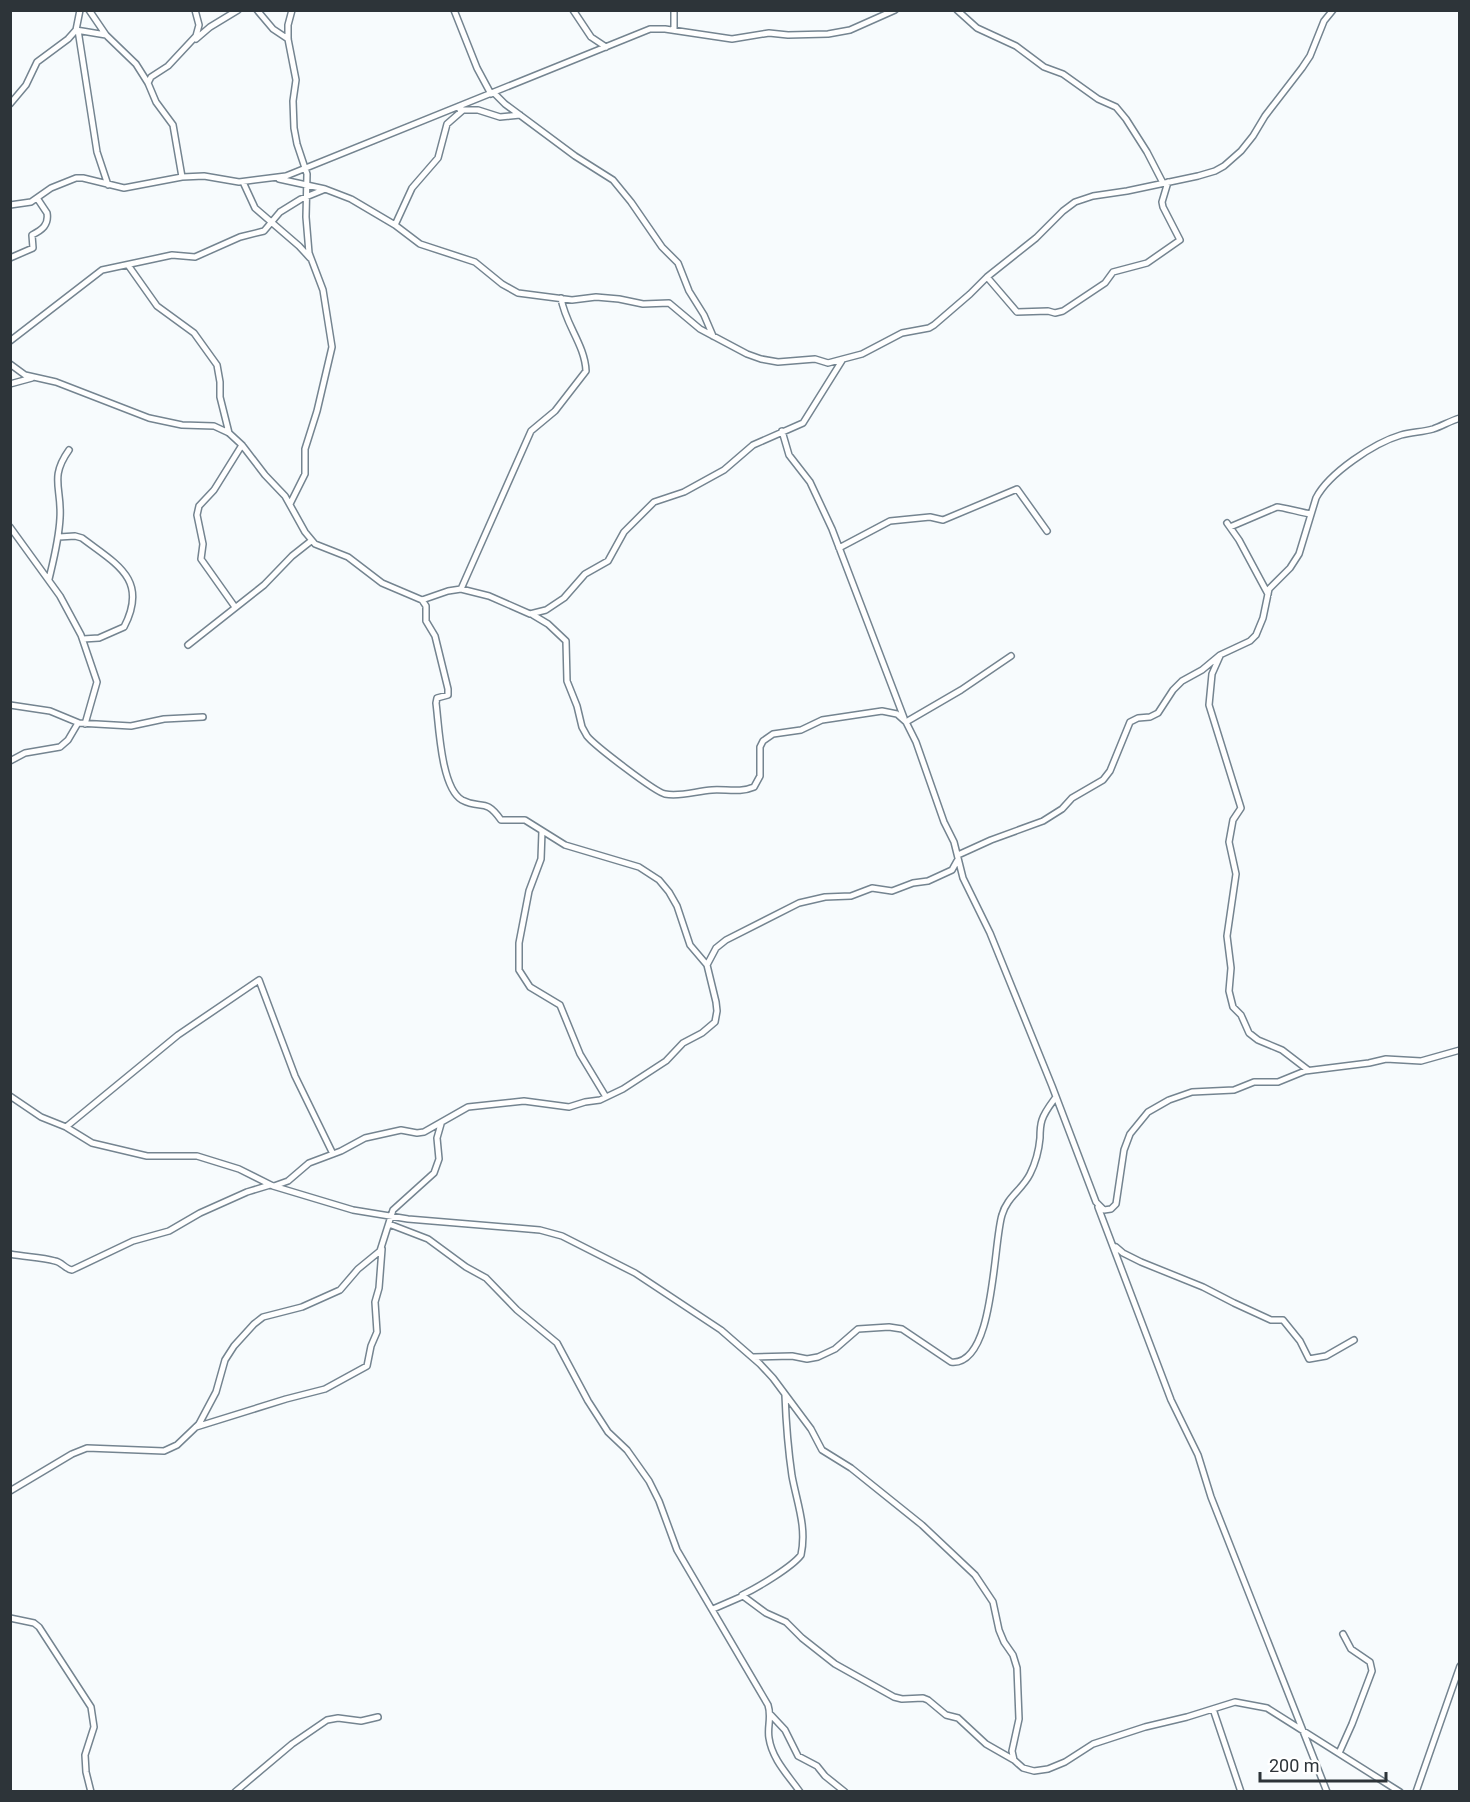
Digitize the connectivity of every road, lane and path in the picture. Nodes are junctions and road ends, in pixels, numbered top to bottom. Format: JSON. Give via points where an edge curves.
{"nodes":[{"id":1,"x":80,"y":10,"type":"edge"},
{"id":2,"x":89,"y":10,"type":"edge"},
{"id":3,"x":195,"y":10,"type":"edge"},
{"id":4,"x":238,"y":10,"type":"edge"},
{"id":5,"x":257,"y":10,"type":"edge"},
{"id":6,"x":292,"y":10,"type":"edge"},
{"id":7,"x":454,"y":10,"type":"edge"},
{"id":8,"x":573,"y":10,"type":"edge"},
{"id":9,"x":674,"y":10,"type":"edge"},
{"id":10,"x":895,"y":10,"type":"edge"},
{"id":11,"x":957,"y":10,"type":"edge"},
{"id":12,"x":1333,"y":10,"type":"edge"},
{"id":13,"x":77,"y":30,"type":"junction"},
{"id":14,"x":674,"y":30,"type":"junction"},
{"id":15,"x":106,"y":34,"type":"junction"},
{"id":16,"x":591,"y":37,"type":"junction"},
{"id":17,"x":196,"y":39,"type":"dead end"},
{"id":18,"x":288,"y":39,"type":"junction"},
{"id":19,"x":606,"y":47,"type":"junction"},
{"id":20,"x":598,"y":51,"type":"junction"},
{"id":21,"x":148,"y":84,"type":"junction"},
{"id":22,"x":492,"y":93,"type":"junction"},
{"id":23,"x":10,"y":104,"type":"edge"},
{"id":24,"x":456,"y":109,"type":"junction"},
{"id":25,"x":464,"y":110,"type":"junction"},
{"id":26,"x":520,"y":115,"type":"junction"},
{"id":27,"x":306,"y":169,"type":"junction"},
{"id":28,"x":182,"y":177,"type":"junction"},
{"id":29,"x":278,"y":178,"type":"junction"},
{"id":30,"x":243,"y":182,"type":"junction"},
{"id":31,"x":1166,"y":182,"type":"junction"},
{"id":32,"x":108,"y":185,"type":"junction"},
{"id":33,"x":308,"y":186,"type":"junction"},
{"id":34,"x":325,"y":189,"type":"junction"},
{"id":35,"x":308,"y":196,"type":"junction"},
{"id":36,"x":37,"y":198,"type":"junction"},
{"id":37,"x":10,"y":205,"type":"edge"},
{"id":38,"x":271,"y":223,"type":"junction"},
{"id":39,"x":395,"y":225,"type":"junction"},
{"id":40,"x":10,"y":258,"type":"edge"},
{"id":41,"x":311,"y":259,"type":"junction"},
{"id":42,"x":128,"y":265,"type":"junction"},
{"id":43,"x":987,"y":277,"type":"junction"},
{"id":44,"x":561,"y":298,"type":"junction"},
{"id":45,"x":713,"y":336,"type":"junction"},
{"id":46,"x":10,"y":340,"type":"edge"},
{"id":47,"x":843,"y":359,"type":"junction"},
{"id":48,"x":10,"y":364,"type":"edge"},
{"id":49,"x":35,"y":377,"type":"junction"},
{"id":50,"x":10,"y":384,"type":"edge"},
{"id":51,"x":1460,"y":418,"type":"edge"},
{"id":52,"x":782,"y":431,"type":"junction"},
{"id":53,"x":229,"y":433,"type":"junction"},
{"id":54,"x":242,"y":445,"type":"junction"},
{"id":55,"x":69,"y":450,"type":"dead end"},
{"id":56,"x":290,"y":504,"type":"junction"},
{"id":57,"x":1311,"y":514,"type":"junction"},
{"id":58,"x":10,"y":527,"type":"edge"},
{"id":59,"x":1047,"y":531,"type":"dead end"},
{"id":60,"x":59,"y":537,"type":"junction"},
{"id":61,"x":311,"y":541,"type":"junction"},
{"id":62,"x":839,"y":548,"type":"junction"},
{"id":63,"x":49,"y":579,"type":"junction"},
{"id":64,"x":461,"y":590,"type":"junction"},
{"id":65,"x":1268,"y":594,"type":"junction"},
{"id":66,"x":422,"y":600,"type":"junction"},
{"id":67,"x":234,"y":607,"type":"junction"},
{"id":68,"x":530,"y":614,"type":"junction"},
{"id":69,"x":83,"y":639,"type":"junction"},
{"id":70,"x":188,"y":645,"type":"dead end"},
{"id":71,"x":1220,"y":655,"type":"junction"},
{"id":72,"x":1011,"y":656,"type":"dead end"},
{"id":73,"x":10,"y":705,"type":"edge"},
{"id":74,"x":202,"y":717,"type":"dead end"},
{"id":75,"x":905,"y":721,"type":"junction"},
{"id":76,"x":78,"y":723,"type":"junction"},
{"id":77,"x":85,"y":724,"type":"junction"},
{"id":78,"x":10,"y":761,"type":"edge"},
{"id":79,"x":542,"y":831,"type":"junction"},
{"id":80,"x":958,"y":856,"type":"junction"},
{"id":81,"x":707,"y":965,"type":"junction"},
{"id":82,"x":1460,"y":1050,"type":"edge"},
{"id":83,"x":1310,"y":1071,"type":"junction"},
{"id":84,"x":10,"y":1096,"type":"edge"},
{"id":85,"x":1056,"y":1096,"type":"junction"},
{"id":86,"x":606,"y":1097,"type":"junction"},
{"id":87,"x":443,"y":1121,"type":"junction"},
{"id":88,"x":66,"y":1127,"type":"junction"},
{"id":89,"x":333,"y":1154,"type":"junction"},
{"id":90,"x":271,"y":1186,"type":"junction"},
{"id":91,"x":1097,"y":1204,"type":"junction"},
{"id":92,"x":391,"y":1217,"type":"junction"},
{"id":93,"x":389,"y":1224,"type":"junction"},
{"id":94,"x":1114,"y":1246,"type":"junction"},
{"id":95,"x":382,"y":1248,"type":"junction"},
{"id":96,"x":10,"y":1254,"type":"edge"},
{"id":97,"x":1354,"y":1340,"type":"dead end"},
{"id":98,"x":753,"y":1357,"type":"junction"},
{"id":99,"x":785,"y":1394,"type":"junction"},
{"id":100,"x":196,"y":1427,"type":"junction"},
{"id":101,"x":10,"y":1491,"type":"edge"},
{"id":102,"x":741,"y":1595,"type":"junction"},
{"id":103,"x":713,"y":1609,"type":"junction"},
{"id":104,"x":10,"y":1618,"type":"edge"},
{"id":105,"x":1343,"y":1634,"type":"dead end"},
{"id":106,"x":1460,"y":1666,"type":"edge"},
{"id":107,"x":1213,"y":1709,"type":"junction"},
{"id":108,"x":771,"y":1715,"type":"junction"},
{"id":109,"x":378,"y":1717,"type":"dead end"},
{"id":110,"x":1302,"y":1729,"type":"junction"},
{"id":111,"x":1338,"y":1753,"type":"junction"},
{"id":112,"x":1014,"y":1760,"type":"junction"},
{"id":113,"x":91,"y":1791,"type":"edge"},
{"id":114,"x":235,"y":1791,"type":"edge"},
{"id":115,"x":800,"y":1791,"type":"edge"},
{"id":116,"x":845,"y":1791,"type":"edge"},
{"id":117,"x":1241,"y":1791,"type":"edge"},
{"id":118,"x":1327,"y":1791,"type":"edge"},
{"id":119,"x":1400,"y":1791,"type":"edge"},
{"id":120,"x":1416,"y":1791,"type":"edge"}],
"edges":[{"from":1,"to":13,"type":"street"},
{"from":2,"to":15,"type":"street"},
{"from":3,"to":21,"type":"street","via":[[199,25],[196,36]]},
{"from":4,"to":17,"type":"street"},
{"from":5,"to":18,"type":"street"},
{"from":6,"to":18,"type":"street"},
{"from":7,"to":22,"type":"street","via":[[477,69]]},
{"from":8,"to":16,"type":"street"},
{"from":9,"to":14,"type":"street"},
{"from":10,"to":14,"type":"street","via":[[850,30],[828,34],[766,33],[732,39]]},
{"from":11,"to":31,"type":"street","via":[[977,28],[1016,46],[1044,67],[1063,74],[1116,107]]},
{"from":12,"to":31,"type":"street","via":[[1324,21],[1310,56],[1241,151],[1215,171]]},
{"from":13,"to":15,"type":"street"},
{"from":13,"to":23,"type":"street","via":[[40,58],[26,85]]},
{"from":13,"to":32,"type":"street","via":[[97,152]]},
{"from":14,"to":19,"type":"street","via":[[650,29]]},
{"from":15,"to":21,"type":"street","via":[[136,64]]},
{"from":16,"to":19,"type":"street"},
{"from":16,"to":20,"type":"street"},
{"from":18,"to":27,"type":"street","via":[[296,80],[294,128]]},
{"from":19,"to":20,"type":"street"},
{"from":20,"to":22,"type":"street"},
{"from":21,"to":28,"type":"street","via":[[175,132]]},
{"from":22,"to":24,"type":"street"},
{"from":22,"to":26,"type":"street"},
{"from":24,"to":25,"type":"street"},
{"from":24,"to":27,"type":"street"},
{"from":25,"to":26,"type":"street","via":[[500,117]]},
{"from":25,"to":39,"type":"street","via":[[447,123],[438,158],[412,188]]},
{"from":26,"to":45,"type":"street","via":[[618,186],[678,263]]},
{"from":27,"to":29,"type":"street"},
{"from":27,"to":33,"type":"street"},
{"from":28,"to":30,"type":"street"},
{"from":28,"to":32,"type":"street","via":[[124,188]]},
{"from":29,"to":30,"type":"street"},
{"from":29,"to":33,"type":"street"},
{"from":30,"to":38,"type":"street","via":[[255,208]]},
{"from":31,"to":43,"type":"street","via":[[1075,202]]},
{"from":31,"to":43,"type":"street","via":[[1163,207],[1180,240],[1147,263],[1113,272],[1105,283],[1063,311],[1017,312]]},
{"from":32,"to":36,"type":"street","via":[[76,178]]},
{"from":33,"to":34,"type":"street"},
{"from":33,"to":35,"type":"street"},
{"from":34,"to":35,"type":"street"},
{"from":34,"to":39,"type":"street"},
{"from":35,"to":38,"type":"street","via":[[280,212]]},
{"from":35,"to":41,"type":"street"},
{"from":36,"to":37,"type":"street","via":[[27,204]]},
{"from":36,"to":40,"type":"street","via":[[47,213],[46,225],[32,235],[31,250]]},
{"from":38,"to":41,"type":"street"},
{"from":38,"to":42,"type":"street","via":[[260,233],[240,237],[195,257],[172,255]]},
{"from":39,"to":44,"type":"street","via":[[423,246],[475,262],[511,290]]},
{"from":41,"to":56,"type":"street","via":[[323,290],[332,347],[305,449],[305,474]]},
{"from":42,"to":46,"type":"street","via":[[106,268],[96,274]]},
{"from":42,"to":53,"type":"street","via":[[157,306],[194,333],[217,365]]},
{"from":43,"to":47,"type":"street","via":[[933,326],[902,333],[862,354]]},
{"from":44,"to":45,"type":"street","via":[[669,303]]},
{"from":44,"to":64,"type":"street","via":[[586,371],[555,411],[531,431]]},
{"from":45,"to":47,"type":"street","via":[[769,361],[815,359],[828,363]]},
{"from":47,"to":52,"type":"street","via":[[807,418]]},
{"from":48,"to":49,"type":"street"},
{"from":49,"to":50,"type":"street"},
{"from":49,"to":53,"type":"street","via":[[149,418],[214,426]]},
{"from":51,"to":57,"type":"street","via":[[1372,447],[1324,486]]},
{"from":52,"to":62,"type":"street","via":[[789,455],[810,482]]},
{"from":52,"to":68,"type":"street","via":[[753,445],[724,470],[684,492],[654,501],[624,532],[608,561],[585,574],[558,602]]},
{"from":53,"to":54,"type":"street"},
{"from":54,"to":56,"type":"street"},
{"from":54,"to":67,"type":"street","via":[[197,512],[203,544],[201,559]]},
{"from":55,"to":60,"type":"street","via":[[58,467]]},
{"from":56,"to":61,"type":"street"},
{"from":57,"to":65,"type":"street","via":[[1297,559]]},
{"from":57,"to":65,"type":"street","via":[[1277,507],[1228,525]]},
{"from":58,"to":63,"type":"street"},
{"from":59,"to":62,"type":"street","via":[[1017,489],[943,520],[888,521]]},
{"from":60,"to":63,"type":"street"},
{"from":60,"to":69,"type":"street","via":[[82,538],[122,569],[131,584],[133,606],[124,627],[99,638]]},
{"from":61,"to":66,"type":"street","via":[[348,557],[382,583]]},
{"from":61,"to":67,"type":"street"},
{"from":62,"to":75,"type":"street"},
{"from":63,"to":69,"type":"street"},
{"from":64,"to":66,"type":"street"},
{"from":64,"to":68,"type":"street","via":[[489,596]]},
{"from":65,"to":71,"type":"street","via":[[1256,635]]},
{"from":66,"to":79,"type":"street","via":[[448,687],[447,695],[436,700],[450,789],[464,801],[489,807],[501,820],[525,820]]},
{"from":67,"to":70,"type":"street"},
{"from":68,"to":75,"type":"street","via":[[566,641],[566,674],[587,736],[663,794],[754,787],[760,776],[760,747],[772,734],[872,712],[889,711]]},
{"from":69,"to":77,"type":"street","via":[[97,682]]},
{"from":71,"to":80,"type":"street","via":[[1177,685],[1161,711],[1130,722],[1103,780],[1043,821]]},
{"from":71,"to":83,"type":"street","via":[[1212,674],[1209,705],[1240,806],[1229,842],[1236,874],[1227,936],[1229,991],[1233,1007],[1249,1033],[1282,1050]]},
{"from":72,"to":75,"type":"street"},
{"from":73,"to":76,"type":"street","via":[[50,711]]},
{"from":74,"to":77,"type":"street","via":[[131,726]]},
{"from":75,"to":80,"type":"street"},
{"from":76,"to":77,"type":"street"},
{"from":76,"to":78,"type":"street","via":[[60,747],[25,753]]},
{"from":79,"to":81,"type":"street","via":[[565,846],[639,867],[659,880],[677,906],[690,945]]},
{"from":79,"to":86,"type":"street","via":[[541,859],[529,891],[518,951],[519,970],[530,987],[560,1005],[580,1054]]},
{"from":80,"to":81,"type":"street","via":[[952,870],[928,881],[892,891],[872,888],[851,896],[799,903],[721,943]]},
{"from":80,"to":85,"type":"street","via":[[963,878],[990,933]]},
{"from":81,"to":86,"type":"street","via":[[716,1002],[714,1022],[683,1043],[666,1061]]},
{"from":82,"to":83,"type":"street","via":[[1421,1061],[1386,1059]]},
{"from":83,"to":91,"type":"street","via":[[1230,1091],[1188,1093],[1157,1106],[1141,1119],[1126,1141],[1116,1204],[1106,1210]]},
{"from":84,"to":88,"type":"street","via":[[41,1117]]},
{"from":85,"to":91,"type":"street"},
{"from":85,"to":98,"type":"street","via":[[1041,1120],[1031,1172],[1003,1212],[985,1328],[964,1359],[951,1362],[903,1329],[889,1327],[858,1329],[835,1349],[818,1357]]},
{"from":86,"to":87,"type":"street","via":[[569,1107],[524,1101],[468,1107]]},
{"from":87,"to":89,"type":"street","via":[[421,1133],[401,1130],[373,1135]]},
{"from":87,"to":92,"type":"street","via":[[434,1173],[397,1206]]},
{"from":88,"to":89,"type":"street","via":[[178,1035],[259,980],[295,1076]]},
{"from":88,"to":90,"type":"street","via":[[101,1146],[147,1156],[197,1156]]},
{"from":89,"to":90,"type":"street","via":[[305,1165],[285,1183]]},
{"from":90,"to":92,"type":"street"},
{"from":90,"to":96,"type":"street","via":[[247,1192],[169,1231],[132,1240],[70,1270],[54,1260]]},
{"from":91,"to":94,"type":"street"},
{"from":92,"to":93,"type":"street"},
{"from":92,"to":98,"type":"street","via":[[540,1230],[562,1236],[646,1280],[714,1325]]},
{"from":93,"to":95,"type":"street"},
{"from":93,"to":103,"type":"street","via":[[428,1239],[486,1278],[557,1343],[600,1421],[649,1481],[672,1540]]},
{"from":94,"to":97,"type":"street","via":[[1145,1264],[1271,1320],[1283,1320],[1309,1359],[1326,1356]]},
{"from":94,"to":110,"type":"street"},
{"from":95,"to":100,"type":"street","via":[[340,1290],[302,1307],[263,1317],[254,1324],[225,1360],[216,1392]]},
{"from":95,"to":100,"type":"street","via":[[375,1302],[377,1332],[367,1366],[325,1389]]},
{"from":98,"to":99,"type":"street"},
{"from":99,"to":102,"type":"street","via":[[790,1460],[802,1512],[801,1555]]},
{"from":99,"to":112,"type":"street","via":[[822,1450],[922,1525],[990,1594],[1002,1636],[1017,1668],[1019,1719],[1012,1751]]},
{"from":100,"to":101,"type":"street","via":[[170,1449],[83,1449]]},
{"from":102,"to":103,"type":"street"},
{"from":102,"to":112,"type":"street","via":[[786,1622],[835,1664],[894,1697],[928,1700]]},
{"from":103,"to":108,"type":"street"},
{"from":104,"to":113,"type":"street","via":[[39,1627],[91,1707],[94,1727],[85,1763]]},
{"from":105,"to":111,"type":"street","via":[[1351,1649],[1370,1662],[1372,1671]]},
{"from":106,"to":120,"type":"street"},
{"from":107,"to":110,"type":"street","via":[[1230,1703],[1258,1705]]},
{"from":107,"to":112,"type":"street","via":[[1093,1744],[1042,1771],[1023,1768]]},
{"from":107,"to":117,"type":"street"},
{"from":108,"to":115,"type":"street","via":[[770,1744]]},
{"from":108,"to":116,"type":"street","via":[[798,1756],[817,1766]]},
{"from":109,"to":114,"type":"street","via":[[327,1720]]},
{"from":110,"to":111,"type":"street"},
{"from":110,"to":118,"type":"street"},
{"from":111,"to":119,"type":"street"}]}
